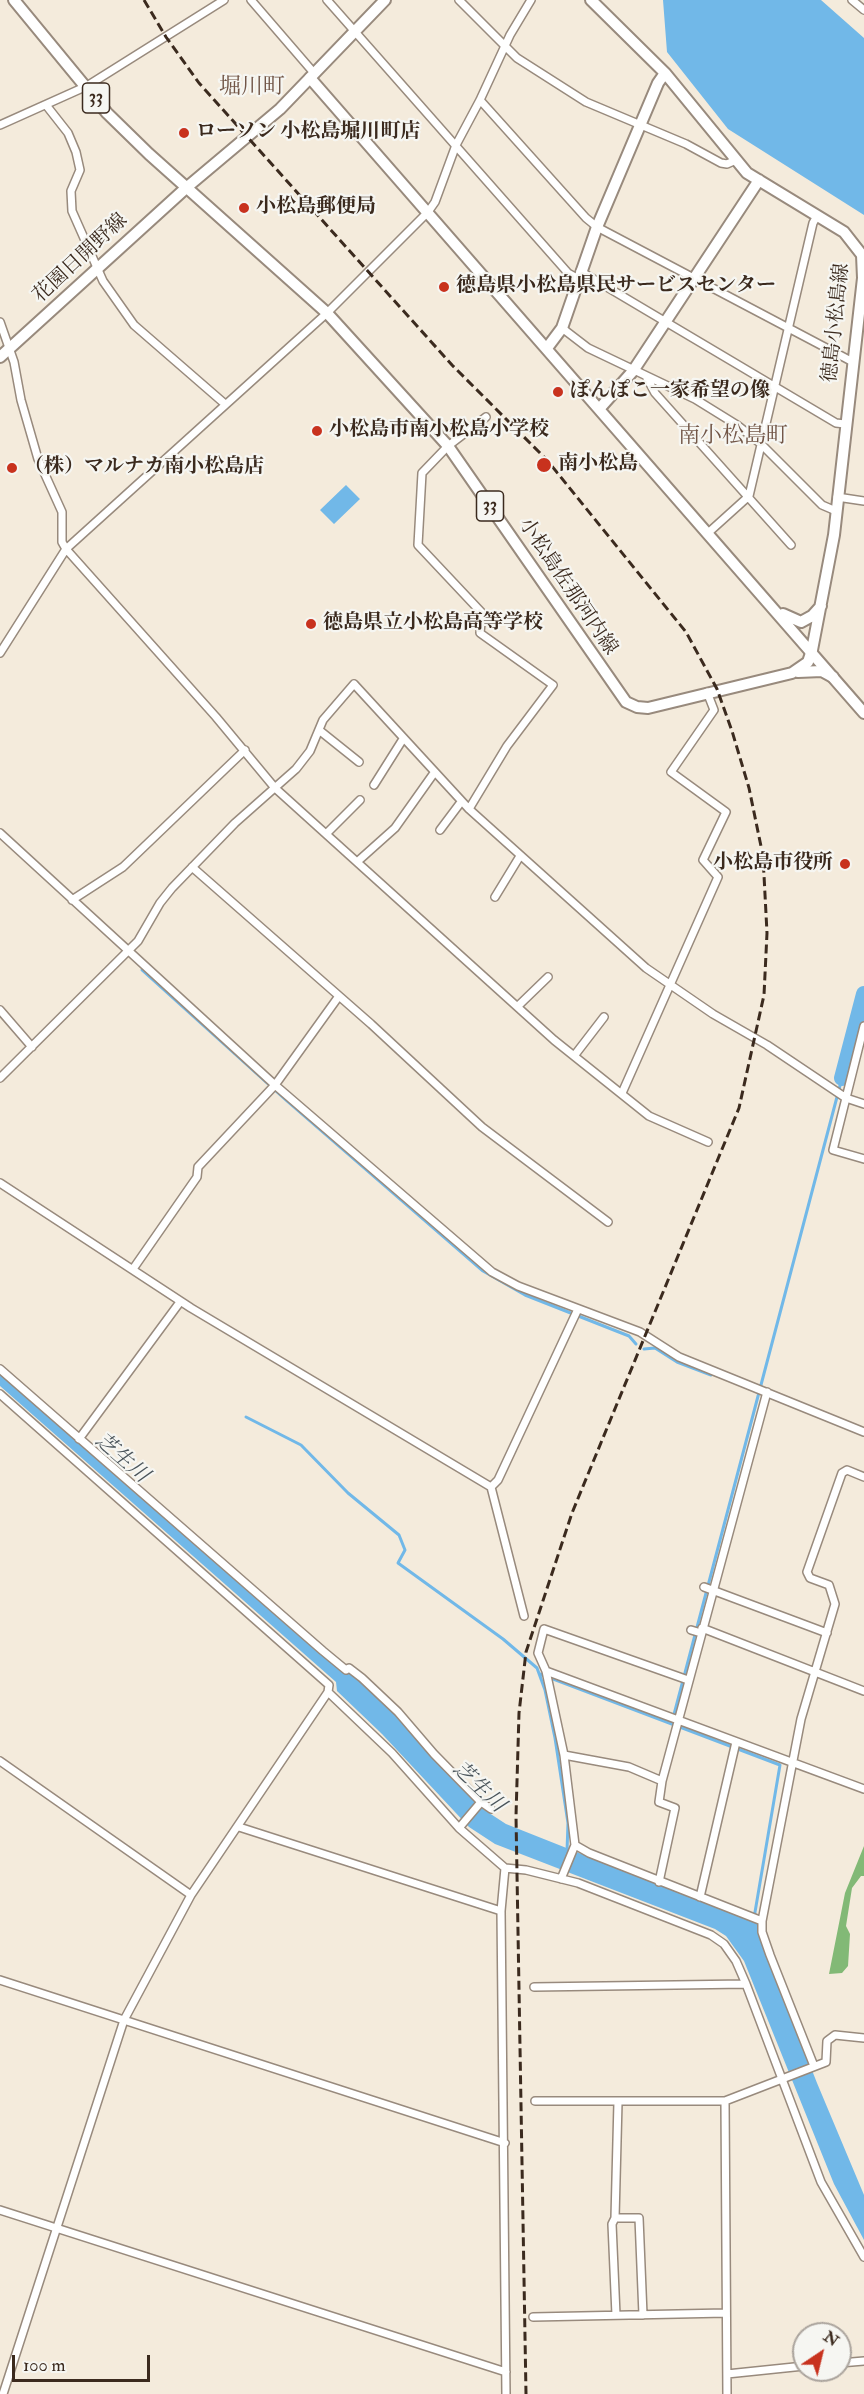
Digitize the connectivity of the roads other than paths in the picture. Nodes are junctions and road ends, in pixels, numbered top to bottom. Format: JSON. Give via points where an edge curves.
{"nodes":[{"id":1,"x":14,"y":0,"type":"edge"},
{"id":2,"x":224,"y":0,"type":"edge"},
{"id":3,"x":251,"y":0,"type":"edge"},
{"id":4,"x":327,"y":0,"type":"edge"},
{"id":5,"x":385,"y":0,"type":"edge"},
{"id":6,"x":459,"y":0,"type":"edge"},
{"id":7,"x":531,"y":0,"type":"edge"},
{"id":8,"x":591,"y":0,"type":"edge"},
{"id":9,"x":852,"y":0,"type":"edge"},
{"id":10,"x":864,"y":10,"type":"edge"},
{"id":11,"x":354,"y":31,"type":"junction"},
{"id":12,"x":504,"y":47,"type":"junction"},
{"id":13,"x":665,"y":73,"type":"junction"},
{"id":14,"x":312,"y":75,"type":"junction"},
{"id":15,"x":87,"y":86,"type":"junction"},
{"id":16,"x":480,"y":100,"type":"junction"},
{"id":17,"x":46,"y":105,"type":"junction"},
{"id":18,"x":640,"y":124,"type":"junction"},
{"id":19,"x":0,"y":125,"type":"edge"},
{"id":20,"x":456,"y":145,"type":"junction"},
{"id":21,"x":735,"y":159,"type":"junction"},
{"id":22,"x":759,"y":180,"type":"junction"},
{"id":23,"x":186,"y":188,"type":"junction"},
{"id":24,"x":428,"y":212,"type":"junction"},
{"id":25,"x":817,"y":216,"type":"junction"},
{"id":26,"x":597,"y":226,"type":"junction"},
{"id":27,"x":844,"y":232,"type":"junction"},
{"id":28,"x":864,"y":243,"type":"edge"},
{"id":29,"x":98,"y":269,"type":"junction"},
{"id":30,"x":579,"y":274,"type":"junction"},
{"id":31,"x":693,"y":278,"type":"junction"},
{"id":32,"x":862,"y":288,"type":"edge"},
{"id":33,"x":327,"y":313,"type":"junction"},
{"id":34,"x":666,"y":321,"type":"junction"},
{"id":35,"x":0,"y":322,"type":"edge"},
{"id":36,"x":788,"y":327,"type":"junction"},
{"id":37,"x":562,"y":328,"type":"junction"},
{"id":38,"x":547,"y":348,"type":"junction"},
{"id":39,"x":10,"y":349,"type":"junction"},
{"id":40,"x":0,"y":357,"type":"edge"},
{"id":41,"x":851,"y":361,"type":"junction"},
{"id":42,"x":633,"y":371,"type":"junction"},
{"id":43,"x":647,"y":378,"type":"junction"},
{"id":44,"x":774,"y":386,"type":"junction"},
{"id":45,"x":225,"y":404,"type":"junction"},
{"id":46,"x":600,"y":408,"type":"junction"},
{"id":47,"x":486,"y":417,"type":"dead end"},
{"id":48,"x":845,"y":424,"type":"junction"},
{"id":49,"x":760,"y":443,"type":"junction"},
{"id":50,"x":448,"y":446,"type":"junction"},
{"id":51,"x":749,"y":496,"type":"junction"},
{"id":52,"x":837,"y":497,"type":"junction"},
{"id":53,"x":864,"y":501,"type":"edge"},
{"id":54,"x":836,"y":511,"type":"junction"},
{"id":55,"x":708,"y":533,"type":"junction"},
{"id":56,"x":791,"y":545,"type":"dead end"},
{"id":57,"x":66,"y":549,"type":"junction"},
{"id":58,"x":821,"y":606,"type":"junction"},
{"id":59,"x":778,"y":611,"type":"junction"},
{"id":60,"x":812,"y":650,"type":"junction"},
{"id":61,"x":0,"y":653,"type":"edge"},
{"id":62,"x":792,"y":673,"type":"junction"},
{"id":63,"x":833,"y":677,"type":"junction"},
{"id":64,"x":707,"y":692,"type":"junction"},
{"id":65,"x":864,"y":713,"type":"edge"},
{"id":66,"x":319,"y":730,"type":"junction"},
{"id":67,"x":403,"y":739,"type":"junction"},
{"id":68,"x":245,"y":750,"type":"junction"},
{"id":69,"x":359,"y":762,"type":"dead end"},
{"id":70,"x":434,"y":773,"type":"junction"},
{"id":71,"x":374,"y":786,"type":"dead end"},
{"id":72,"x":275,"y":788,"type":"junction"},
{"id":73,"x":360,"y":800,"type":"dead end"},
{"id":74,"x":461,"y":802,"type":"junction"},
{"id":75,"x":469,"y":809,"type":"junction"},
{"id":76,"x":440,"y":830,"type":"dead end"},
{"id":77,"x":0,"y":833,"type":"edge"},
{"id":78,"x":326,"y":834,"type":"junction"},
{"id":79,"x":520,"y":856,"type":"junction"},
{"id":80,"x":357,"y":862,"type":"junction"},
{"id":81,"x":192,"y":867,"type":"junction"},
{"id":82,"x":495,"y":897,"type":"dead end"},
{"id":83,"x":72,"y":900,"type":"junction"},
{"id":84,"x":127,"y":952,"type":"junction"},
{"id":85,"x":548,"y":977,"type":"dead end"},
{"id":86,"x":670,"y":985,"type":"junction"},
{"id":87,"x":339,"y":996,"type":"junction"},
{"id":88,"x":518,"y":1006,"type":"junction"},
{"id":89,"x":0,"y":1010,"type":"edge"},
{"id":90,"x":604,"y":1017,"type":"dead end"},
{"id":91,"x":864,"y":1026,"type":"edge"},
{"id":92,"x":33,"y":1047,"type":"junction"},
{"id":93,"x":573,"y":1056,"type":"junction"},
{"id":94,"x":0,"y":1078,"type":"edge"},
{"id":95,"x":273,"y":1087,"type":"junction"},
{"id":96,"x":622,"y":1093,"type":"junction"},
{"id":97,"x":845,"y":1097,"type":"junction"},
{"id":98,"x":864,"y":1104,"type":"edge"},
{"id":99,"x":708,"y":1142,"type":"dead end"},
{"id":100,"x":864,"y":1159,"type":"edge"},
{"id":101,"x":0,"y":1183,"type":"edge"},
{"id":102,"x":608,"y":1222,"type":"dead end"},
{"id":103,"x":133,"y":1269,"type":"junction"},
{"id":104,"x":180,"y":1302,"type":"junction"},
{"id":105,"x":576,"y":1313,"type":"junction"},
{"id":106,"x":0,"y":1369,"type":"edge"},
{"id":107,"x":763,"y":1391,"type":"junction"},
{"id":108,"x":0,"y":1394,"type":"edge"},
{"id":109,"x":864,"y":1432,"type":"edge"},
{"id":110,"x":80,"y":1438,"type":"junction"},
{"id":111,"x":864,"y":1477,"type":"edge"},
{"id":112,"x":491,"y":1487,"type":"junction"},
{"id":113,"x":709,"y":1589,"type":"junction"},
{"id":114,"x":524,"y":1616,"type":"dead end"},
{"id":115,"x":691,"y":1630,"type":"dead end"},
{"id":116,"x":701,"y":1632,"type":"junction"},
{"id":117,"x":827,"y":1633,"type":"junction"},
{"id":118,"x":546,"y":1671,"type":"junction"},
{"id":119,"x":815,"y":1672,"type":"junction"},
{"id":120,"x":685,"y":1679,"type":"junction"},
{"id":121,"x":864,"y":1691,"type":"edge"},
{"id":122,"x":328,"y":1692,"type":"junction"},
{"id":123,"x":676,"y":1723,"type":"junction"},
{"id":124,"x":735,"y":1746,"type":"junction"},
{"id":125,"x":564,"y":1755,"type":"junction"},
{"id":126,"x":0,"y":1761,"type":"edge"},
{"id":127,"x":791,"y":1763,"type":"junction"},
{"id":128,"x":662,"y":1780,"type":"junction"},
{"id":129,"x":864,"y":1789,"type":"edge"},
{"id":130,"x":480,"y":1803,"type":"junction"},
{"id":131,"x":491,"y":1809,"type":"dead end"},
{"id":132,"x":239,"y":1827,"type":"junction"},
{"id":133,"x":460,"y":1827,"type":"junction"},
{"id":134,"x":575,"y":1847,"type":"junction"},
{"id":135,"x":505,"y":1868,"type":"junction"},
{"id":136,"x":562,"y":1877,"type":"junction"},
{"id":137,"x":659,"y":1882,"type":"junction"},
{"id":138,"x":191,"y":1895,"type":"junction"},
{"id":139,"x":700,"y":1897,"type":"junction"},
{"id":140,"x":501,"y":1911,"type":"junction"},
{"id":141,"x":760,"y":1920,"type":"junction"},
{"id":142,"x":0,"y":1980,"type":"edge"},
{"id":143,"x":746,"y":1984,"type":"junction"},
{"id":144,"x":534,"y":1987,"type":"dead end"},
{"id":145,"x":124,"y":2020,"type":"junction"},
{"id":146,"x":864,"y":2038,"type":"edge"},
{"id":147,"x":813,"y":2067,"type":"junction"},
{"id":148,"x":786,"y":2079,"type":"junction"},
{"id":149,"x":535,"y":2101,"type":"dead end"},
{"id":150,"x":725,"y":2101,"type":"junction"},
{"id":151,"x":618,"y":2102,"type":"junction"},
{"id":152,"x":505,"y":2143,"type":"junction"},
{"id":153,"x":0,"y":2210,"type":"edge"},
{"id":154,"x":615,"y":2218,"type":"junction"},
{"id":155,"x":57,"y":2228,"type":"junction"},
{"id":156,"x":864,"y":2257,"type":"edge"},
{"id":157,"x":726,"y":2313,"type":"junction"},
{"id":158,"x":616,"y":2315,"type":"junction"},
{"id":159,"x":643,"y":2315,"type":"junction"},
{"id":160,"x":534,"y":2317,"type":"dead end"},
{"id":161,"x":792,"y":2367,"type":"edge"},
{"id":162,"x":506,"y":2372,"type":"junction"},
{"id":163,"x":727,"y":2373,"type":"junction"},
{"id":164,"x":3,"y":2394,"type":"edge"},
{"id":165,"x":506,"y":2394,"type":"edge"},
{"id":166,"x":727,"y":2394,"type":"edge"}],
"edges":[{"from":1,"to":15,"type":"main road","name":"小松島佐那河内線","number":"33"},
{"from":2,"to":15,"type":"street"},
{"from":3,"to":14,"type":"street"},
{"from":4,"to":11,"type":"street"},
{"from":5,"to":11,"type":"main road"},
{"from":6,"to":12,"type":"street"},
{"from":7,"to":12,"type":"street"},
{"from":8,"to":13,"type":"main road","name":"徳島小松島線"},
{"from":9,"to":10,"type":"street"},
{"from":11,"to":14,"type":"main road"},
{"from":11,"to":20,"type":"street"},
{"from":12,"to":16,"type":"street"},
{"from":12,"to":18,"type":"street","via":[[586,102]]},
{"from":13,"to":18,"type":"main road"},
{"from":13,"to":21,"type":"main road","name":"徳島小松島線"},
{"from":14,"to":23,"type":"main road","via":[[280,109]]},
{"from":14,"to":24,"type":"main road"},
{"from":15,"to":17,"type":"street"},
{"from":15,"to":23,"type":"main road","name":"小松島佐那河内線","number":"33","via":[[107,113]]},
{"from":16,"to":20,"type":"street"},
{"from":16,"to":26,"type":"street"},
{"from":17,"to":19,"type":"street"},
{"from":17,"to":29,"type":"street","via":[[68,133],[76,152],[80,170],[72,191],[72,211]]},
{"from":18,"to":21,"type":"street","via":[[721,163]]},
{"from":18,"to":26,"type":"main road"},
{"from":20,"to":24,"type":"street"},
{"from":20,"to":30,"type":"street","via":[[568,273]]},
{"from":21,"to":22,"type":"main road","name":"徳島小松島線"},
{"from":22,"to":25,"type":"main road","name":"徳島小松島線"},
{"from":22,"to":31,"type":"main road"},
{"from":23,"to":29,"type":"main road","name":"花園日開野線"},
{"from":23,"to":33,"type":"main road","name":"小松島佐那河内線","number":"33"},
{"from":24,"to":33,"type":"street"},
{"from":24,"to":38,"type":"main road"},
{"from":25,"to":27,"type":"main road","name":"徳島小松島線"},
{"from":25,"to":36,"type":"street"},
{"from":26,"to":30,"type":"main road"},
{"from":26,"to":31,"type":"street"},
{"from":27,"to":28,"type":"main road"},
{"from":27,"to":32,"type":"main road","name":"徳島小松島線","via":[[863,260]]},
{"from":29,"to":39,"type":"main road","name":"花園日開野線"},
{"from":29,"to":45,"type":"street","via":[[134,325]]},
{"from":30,"to":34,"type":"street"},
{"from":30,"to":37,"type":"main road"},
{"from":31,"to":34,"type":"main road"},
{"from":31,"to":36,"type":"street"},
{"from":32,"to":41,"type":"main road","name":"徳島小松島線"},
{"from":33,"to":45,"type":"street"},
{"from":33,"to":50,"type":"main road","name":"小松島佐那河内線","number":"33"},
{"from":34,"to":42,"type":"main road"},
{"from":34,"to":44,"type":"street"},
{"from":35,"to":39,"type":"street"},
{"from":36,"to":41,"type":"street"},
{"from":36,"to":44,"type":"street"},
{"from":37,"to":38,"type":"main road"},
{"from":37,"to":42,"type":"street","via":[[588,348]]},
{"from":38,"to":46,"type":"main road"},
{"from":39,"to":40,"type":"main road","name":"花園日開野線"},
{"from":39,"to":57,"type":"street","via":[[38,459],[62,512],[62,542]]},
{"from":41,"to":48,"type":"main road","name":"徳島小松島線"},
{"from":42,"to":43,"type":"street"},
{"from":42,"to":46,"type":"main road"},
{"from":43,"to":49,"type":"street","via":[[695,399]]},
{"from":43,"to":51,"type":"street","via":[[655,393]]},
{"from":44,"to":48,"type":"street","via":[[836,423]]},
{"from":44,"to":49,"type":"street"},
{"from":45,"to":57,"type":"street"},
{"from":46,"to":55,"type":"main road"},
{"from":47,"to":50,"type":"street"},
{"from":48,"to":52,"type":"main road","name":"徳島小松島線"},
{"from":49,"to":51,"type":"street"},
{"from":49,"to":54,"type":"street","via":[[822,505]]},
{"from":50,"to":64,"type":"main road","name":"小松島佐那河内線","number":"33","via":[[626,702],[648,708]]},
{"from":50,"to":75,"type":"street","via":[[422,473],[418,545],[482,613],[480,633],[553,685],[507,746]]},
{"from":51,"to":55,"type":"street"},
{"from":51,"to":56,"type":"street"},
{"from":52,"to":53,"type":"street"},
{"from":52,"to":54,"type":"main road","name":"徳島小松島線"},
{"from":54,"to":58,"type":"main road","name":"徳島小松島線"},
{"from":55,"to":59,"type":"main road"},
{"from":57,"to":61,"type":"street"},
{"from":57,"to":68,"type":"street"},
{"from":58,"to":59,"type":"main road","via":[[801,622]]},
{"from":58,"to":60,"type":"main road","name":"徳島小松島線"},
{"from":59,"to":60,"type":"main road"},
{"from":60,"to":62,"type":"main road","via":[[808,662]]},
{"from":60,"to":63,"type":"main road"},
{"from":62,"to":63,"type":"main road","name":"小松島佐那河内線","number":"33","via":[[812,670]]},
{"from":62,"to":64,"type":"main road","name":"小松島佐那河内線","number":"33"},
{"from":63,"to":65,"type":"main road"},
{"from":64,"to":86,"type":"street","via":[[714,710],[670,772],[723,808],[726,816],[703,860],[718,877]]},
{"from":66,"to":67,"type":"street","via":[[354,684]]},
{"from":66,"to":69,"type":"street"},
{"from":66,"to":72,"type":"street","via":[[310,751]]},
{"from":67,"to":70,"type":"street"},
{"from":67,"to":71,"type":"street"},
{"from":68,"to":72,"type":"street"},
{"from":68,"to":83,"type":"street","via":[[123,867]]},
{"from":70,"to":74,"type":"street"},
{"from":70,"to":80,"type":"street","via":[[395,828]]},
{"from":72,"to":78,"type":"street"},
{"from":72,"to":81,"type":"street"},
{"from":73,"to":78,"type":"street"},
{"from":74,"to":75,"type":"street"},
{"from":74,"to":76,"type":"street"},
{"from":75,"to":79,"type":"street"},
{"from":77,"to":83,"type":"street"},
{"from":78,"to":80,"type":"street"},
{"from":79,"to":82,"type":"street"},
{"from":79,"to":86,"type":"street"},
{"from":80,"to":88,"type":"street"},
{"from":81,"to":84,"type":"street","via":[[160,903]]},
{"from":81,"to":87,"type":"street"},
{"from":83,"to":84,"type":"street"},
{"from":84,"to":92,"type":"street"},
{"from":84,"to":95,"type":"street"},
{"from":85,"to":88,"type":"street"},
{"from":86,"to":96,"type":"street"},
{"from":86,"to":97,"type":"street"},
{"from":87,"to":95,"type":"street"},
{"from":87,"to":102,"type":"street","via":[[482,1127]]},
{"from":88,"to":93,"type":"street"},
{"from":89,"to":92,"type":"street"},
{"from":90,"to":93,"type":"street"},
{"from":91,"to":97,"type":"street"},
{"from":92,"to":94,"type":"street"},
{"from":93,"to":96,"type":"street"},
{"from":95,"to":103,"type":"street","via":[[198,1167],[197,1177]]},
{"from":95,"to":105,"type":"street","via":[[492,1272]]},
{"from":96,"to":99,"type":"street","via":[[649,1116]]},
{"from":97,"to":98,"type":"street"},
{"from":97,"to":100,"type":"street","via":[[833,1150]]},
{"from":101,"to":103,"type":"street"},
{"from":103,"to":104,"type":"street"},
{"from":104,"to":110,"type":"street"},
{"from":104,"to":112,"type":"street"},
{"from":105,"to":107,"type":"street","via":[[640,1332],[679,1357]]},
{"from":105,"to":112,"type":"street","via":[[498,1480]]},
{"from":106,"to":110,"type":"street"},
{"from":107,"to":109,"type":"street"},
{"from":107,"to":113,"type":"street"},
{"from":108,"to":122,"type":"street","via":[[329,1685]]},
{"from":110,"to":130,"type":"street","via":[[338,1663],[362,1678]]},
{"from":111,"to":117,"type":"street","via":[[847,1470],[842,1473],[807,1572],[810,1578],[829,1585],[834,1595]]},
{"from":112,"to":114,"type":"street"},
{"from":113,"to":116,"type":"street"},
{"from":113,"to":117,"type":"street"},
{"from":115,"to":116,"type":"street"},
{"from":116,"to":119,"type":"street"},
{"from":116,"to":120,"type":"street"},
{"from":117,"to":119,"type":"street"},
{"from":118,"to":120,"type":"street","via":[[538,1653],[544,1629]]},
{"from":118,"to":123,"type":"street"},
{"from":118,"to":125,"type":"street"},
{"from":119,"to":121,"type":"street"},
{"from":119,"to":127,"type":"street"},
{"from":120,"to":123,"type":"street"},
{"from":122,"to":132,"type":"street"},
{"from":122,"to":133,"type":"street","via":[[393,1752]]},
{"from":123,"to":124,"type":"street"},
{"from":123,"to":128,"type":"street"},
{"from":124,"to":127,"type":"street"},
{"from":124,"to":139,"type":"street"},
{"from":125,"to":128,"type":"street","via":[[628,1767]]},
{"from":125,"to":134,"type":"street"},
{"from":126,"to":138,"type":"street"},
{"from":127,"to":129,"type":"street"},
{"from":127,"to":141,"type":"street"},
{"from":128,"to":137,"type":"street","via":[[659,1802],[675,1808]]},
{"from":130,"to":131,"type":"street"},
{"from":130,"to":133,"type":"street"},
{"from":132,"to":138,"type":"street"},
{"from":132,"to":140,"type":"street"},
{"from":133,"to":135,"type":"street"},
{"from":134,"to":136,"type":"street"},
{"from":134,"to":137,"type":"street"},
{"from":135,"to":136,"type":"street"},
{"from":135,"to":140,"type":"street"},
{"from":136,"to":143,"type":"street","via":[[711,1935],[736,1960]]},
{"from":137,"to":139,"type":"street"},
{"from":138,"to":145,"type":"street"},
{"from":139,"to":141,"type":"street"},
{"from":140,"to":152,"type":"street"},
{"from":141,"to":147,"type":"street"},
{"from":142,"to":145,"type":"street"},
{"from":143,"to":144,"type":"street"},
{"from":143,"to":148,"type":"street"},
{"from":145,"to":152,"type":"street"},
{"from":145,"to":155,"type":"street"},
{"from":146,"to":147,"type":"street","via":[[835,2035],[827,2042],[826,2061]]},
{"from":147,"to":148,"type":"street"},
{"from":148,"to":150,"type":"street"},
{"from":148,"to":156,"type":"street","via":[[821,2182]]},
{"from":149,"to":151,"type":"street"},
{"from":150,"to":151,"type":"street"},
{"from":150,"to":157,"type":"street"},
{"from":151,"to":154,"type":"street"},
{"from":152,"to":162,"type":"street"},
{"from":153,"to":155,"type":"street"},
{"from":154,"to":158,"type":"street","via":[[612,2224]]},
{"from":154,"to":159,"type":"street","via":[[639,2218]]},
{"from":155,"to":162,"type":"street"},
{"from":155,"to":164,"type":"street"},
{"from":157,"to":159,"type":"street"},
{"from":157,"to":163,"type":"street"},
{"from":158,"to":159,"type":"street"},
{"from":158,"to":160,"type":"street"},
{"from":161,"to":163,"type":"street"},
{"from":162,"to":165,"type":"street"},
{"from":163,"to":166,"type":"street"}]}
